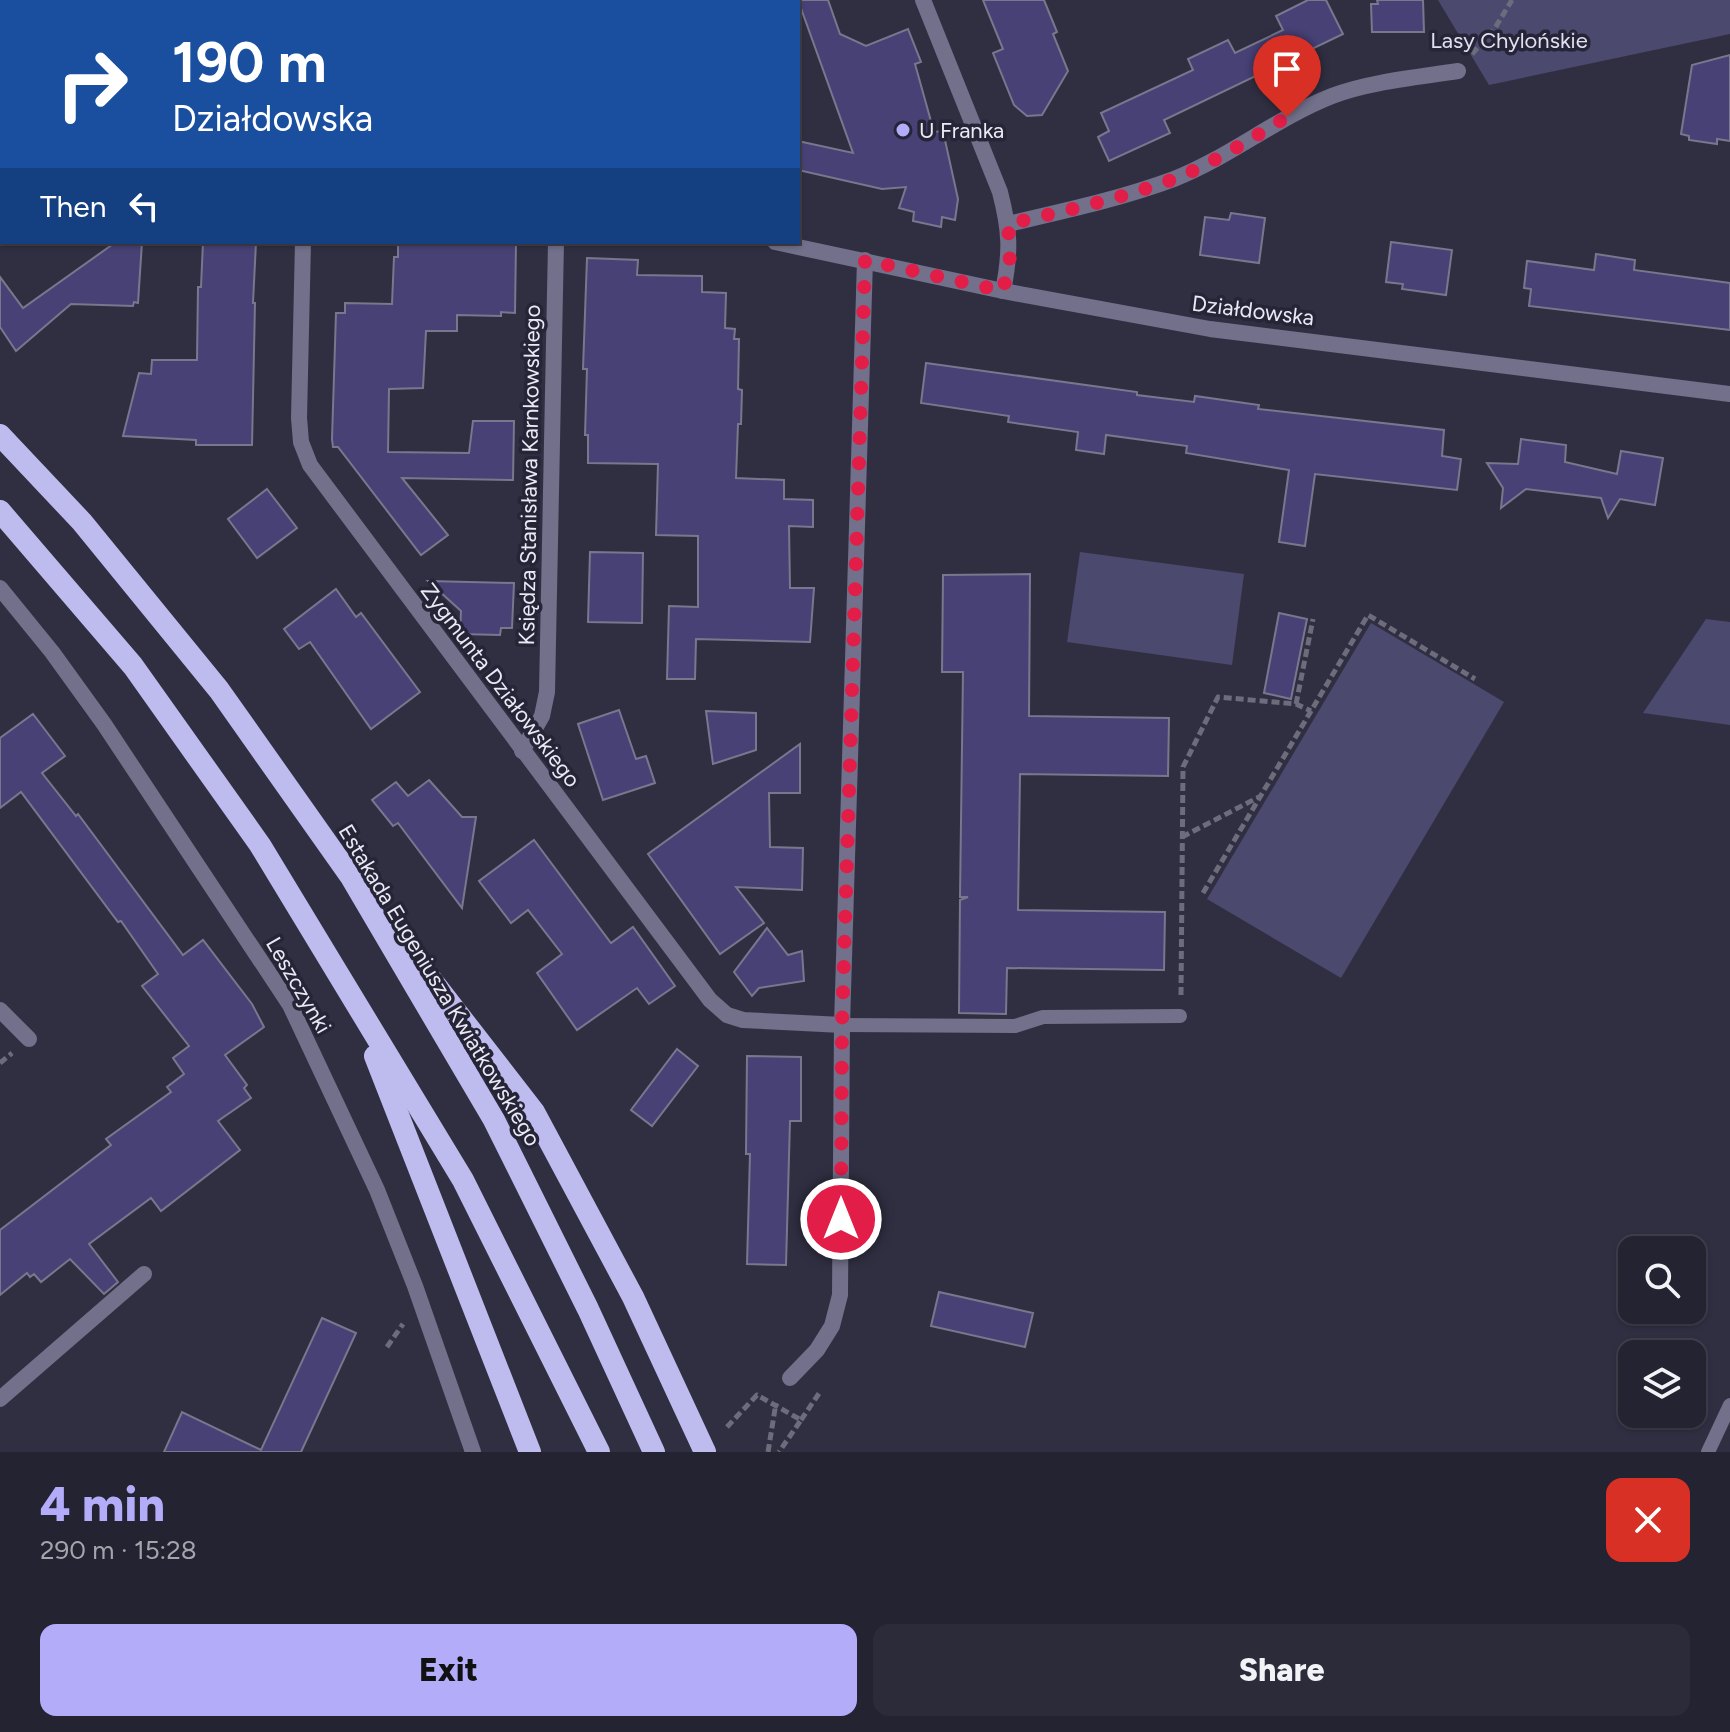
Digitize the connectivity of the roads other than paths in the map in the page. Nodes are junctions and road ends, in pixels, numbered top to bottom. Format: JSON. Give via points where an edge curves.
{"nodes":[{"id":1,"x":923,"y":0,"type":"edge"},
{"id":2,"x":1458,"y":71,"type":"road end"},
{"id":3,"x":1008,"y":224,"type":"junction"},
{"id":4,"x":303,"y":244,"type":"edge"},
{"id":5,"x":556,"y":244,"type":"edge"},
{"id":6,"x":785,"y":244,"type":"edge"},
{"id":7,"x":865,"y":260,"type":"junction"},
{"id":8,"x":1003,"y":291,"type":"junction"},
{"id":9,"x":1730,"y":394,"type":"edge"},
{"id":10,"x":0,"y":435,"type":"edge"},
{"id":11,"x":0,"y":511,"type":"edge"},
{"id":12,"x":0,"y":588,"type":"edge"},
{"id":13,"x":522,"y":751,"type":"junction"},
{"id":14,"x":351,"y":877,"type":"junction"},
{"id":15,"x":354,"y":1003,"type":"junction"},
{"id":16,"x":0,"y":1010,"type":"edge"},
{"id":17,"x":1180,"y":1016,"type":"road end"},
{"id":18,"x":842,"y":1025,"type":"junction"},
{"id":19,"x":29,"y":1039,"type":"dead end"},
{"id":20,"x":144,"y":1274,"type":"dead end"},
{"id":21,"x":790,"y":1378,"type":"road end"},
{"id":22,"x":0,"y":1399,"type":"edge"},
{"id":23,"x":1730,"y":1405,"type":"edge"},
{"id":24,"x":473,"y":1452,"type":"edge"},
{"id":25,"x":530,"y":1452,"type":"edge"},
{"id":26,"x":599,"y":1452,"type":"edge"},
{"id":27,"x":654,"y":1452,"type":"edge"},
{"id":28,"x":705,"y":1452,"type":"edge"},
{"id":29,"x":1708,"y":1452,"type":"edge"}],
"edges":[{"from":1,"to":3,"type":"street"},
{"from":2,"to":3,"type":"street","via":[[1334,95],[1176,178]]},
{"from":3,"to":8,"type":"street","via":[[1010,257]]},
{"from":4,"to":13,"type":"street","name":"Zygmunta Działowskiego","via":[[299,418],[310,465]]},
{"from":5,"to":13,"type":"street","name":"Księdza Stanisława Karnkowskiego","via":[[547,692],[542,716]]},
{"from":6,"to":7,"type":"street","name":"Działdowska"},
{"from":7,"to":8,"type":"street","name":"Działdowska"},
{"from":7,"to":18,"type":"street"},
{"from":8,"to":9,"type":"street","name":"Działdowska","via":[[1210,329]]},
{"from":10,"to":14,"type":"highway","name":"Estakada Eugeniusza Kwiatkowskiego","via":[[82,522],[219,690]]},
{"from":11,"to":15,"type":"highway","via":[[133,666],[260,845]]},
{"from":12,"to":24,"type":"street","name":"Leszczynki","via":[[104,724],[290,1005],[377,1190]]},
{"from":13,"to":18,"type":"street","name":"Zygmunta Działowskiego","via":[[710,1000],[727,1015]]},
{"from":14,"to":27,"type":"highway","name":"Estakada Eugeniusza Kwiatkowskiego","via":[[494,1120]]},
{"from":14,"to":28,"type":"highway","via":[[534,1112],[633,1297]]},
{"from":15,"to":25,"type":"highway"},
{"from":15,"to":26,"type":"highway","via":[[463,1180]]},
{"from":16,"to":19,"type":"street"},
{"from":17,"to":18,"type":"lane","via":[[1043,1017],[1015,1026]]},
{"from":18,"to":21,"type":"street","via":[[840,1295],[832,1326]]},
{"from":20,"to":22,"type":"street"},
{"from":23,"to":29,"type":"lane"}]}
